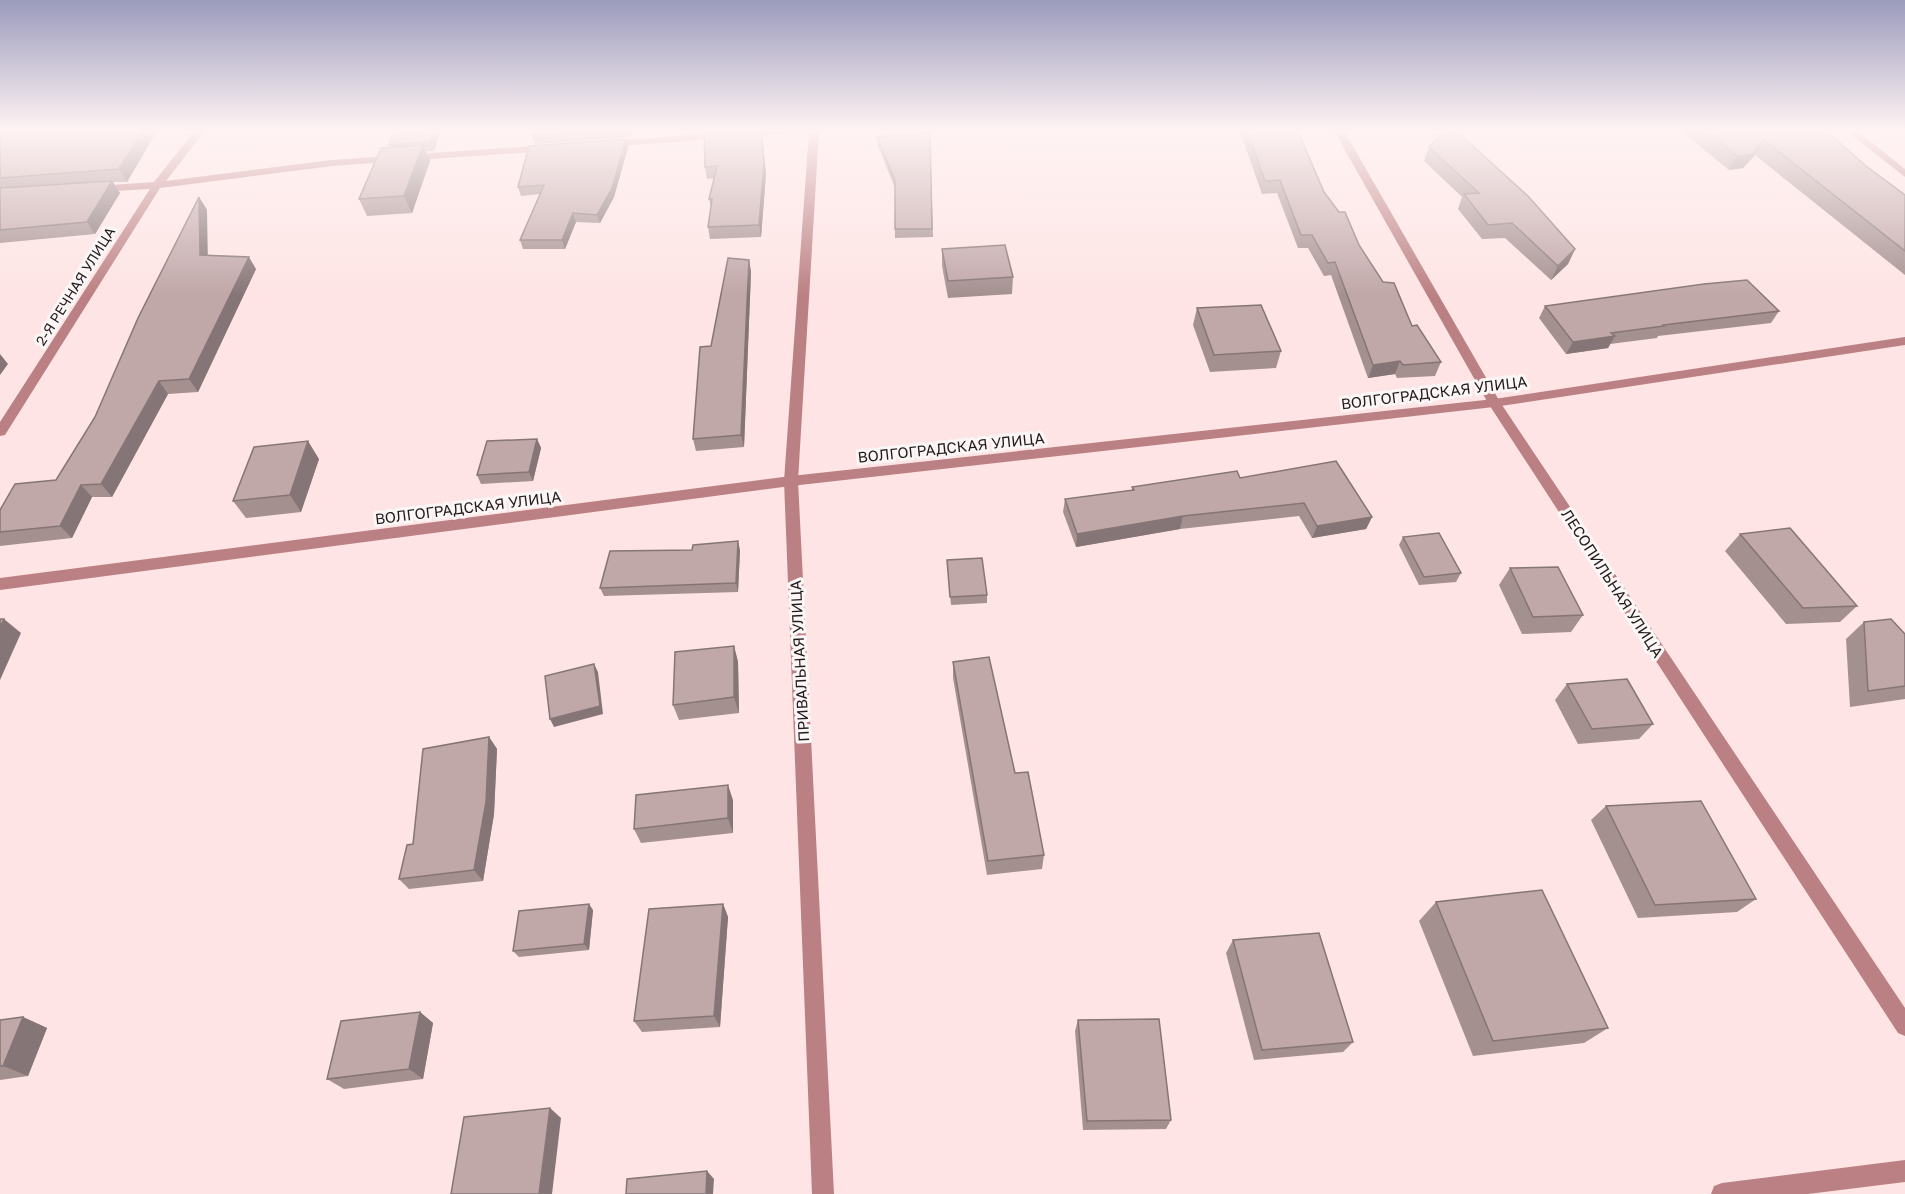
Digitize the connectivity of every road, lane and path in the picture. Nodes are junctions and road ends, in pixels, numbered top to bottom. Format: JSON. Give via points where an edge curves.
{"nodes":[{"id":1,"x":157,"y":185,"type":"joint"},
{"id":2,"x":810,"y":185,"type":"edge"},
{"id":3,"x":1370,"y":185,"type":"edge"},
{"id":4,"x":90,"y":189,"type":"edge"},
{"id":5,"x":1905,"y":341,"type":"edge"},
{"id":6,"x":1494,"y":403,"type":"junction"},
{"id":7,"x":0,"y":432,"type":"edge"},
{"id":8,"x":791,"y":481,"type":"junction"},
{"id":9,"x":0,"y":584,"type":"edge"},
{"id":10,"x":1905,"y":1026,"type":"edge"},
{"id":11,"x":1905,"y":1171,"type":"edge"},
{"id":12,"x":823,"y":1194,"type":"edge"},
{"id":13,"x":1722,"y":1194,"type":"edge"}],
"edges":[{"from":1,"to":4,"type":"street"},
{"from":1,"to":7,"type":"street","name":"2-Я РЕЧНАЯ УЛИЦА"},
{"from":2,"to":8,"type":"street","name":"ПРИВАЛЬНАЯ УЛИЦА"},
{"from":3,"to":6,"type":"street","name":"ЛЕСОПИЛЬНАЯ УЛИЦА"},
{"from":5,"to":6,"type":"street","name":"ВОЛГОГРАДСКАЯ УЛИЦА"},
{"from":6,"to":8,"type":"street","name":"ВОЛГОГРАДСКАЯ УЛИЦА"},
{"from":6,"to":10,"type":"street","name":"ЛЕСОПИЛЬНАЯ УЛИЦА"},
{"from":8,"to":9,"type":"street","name":"ВОЛГОГРАДСКАЯ УЛИЦА"},
{"from":8,"to":12,"type":"street","name":"ПРИВАЛЬНАЯ УЛИЦА"},
{"from":11,"to":13,"type":"street"}]}
